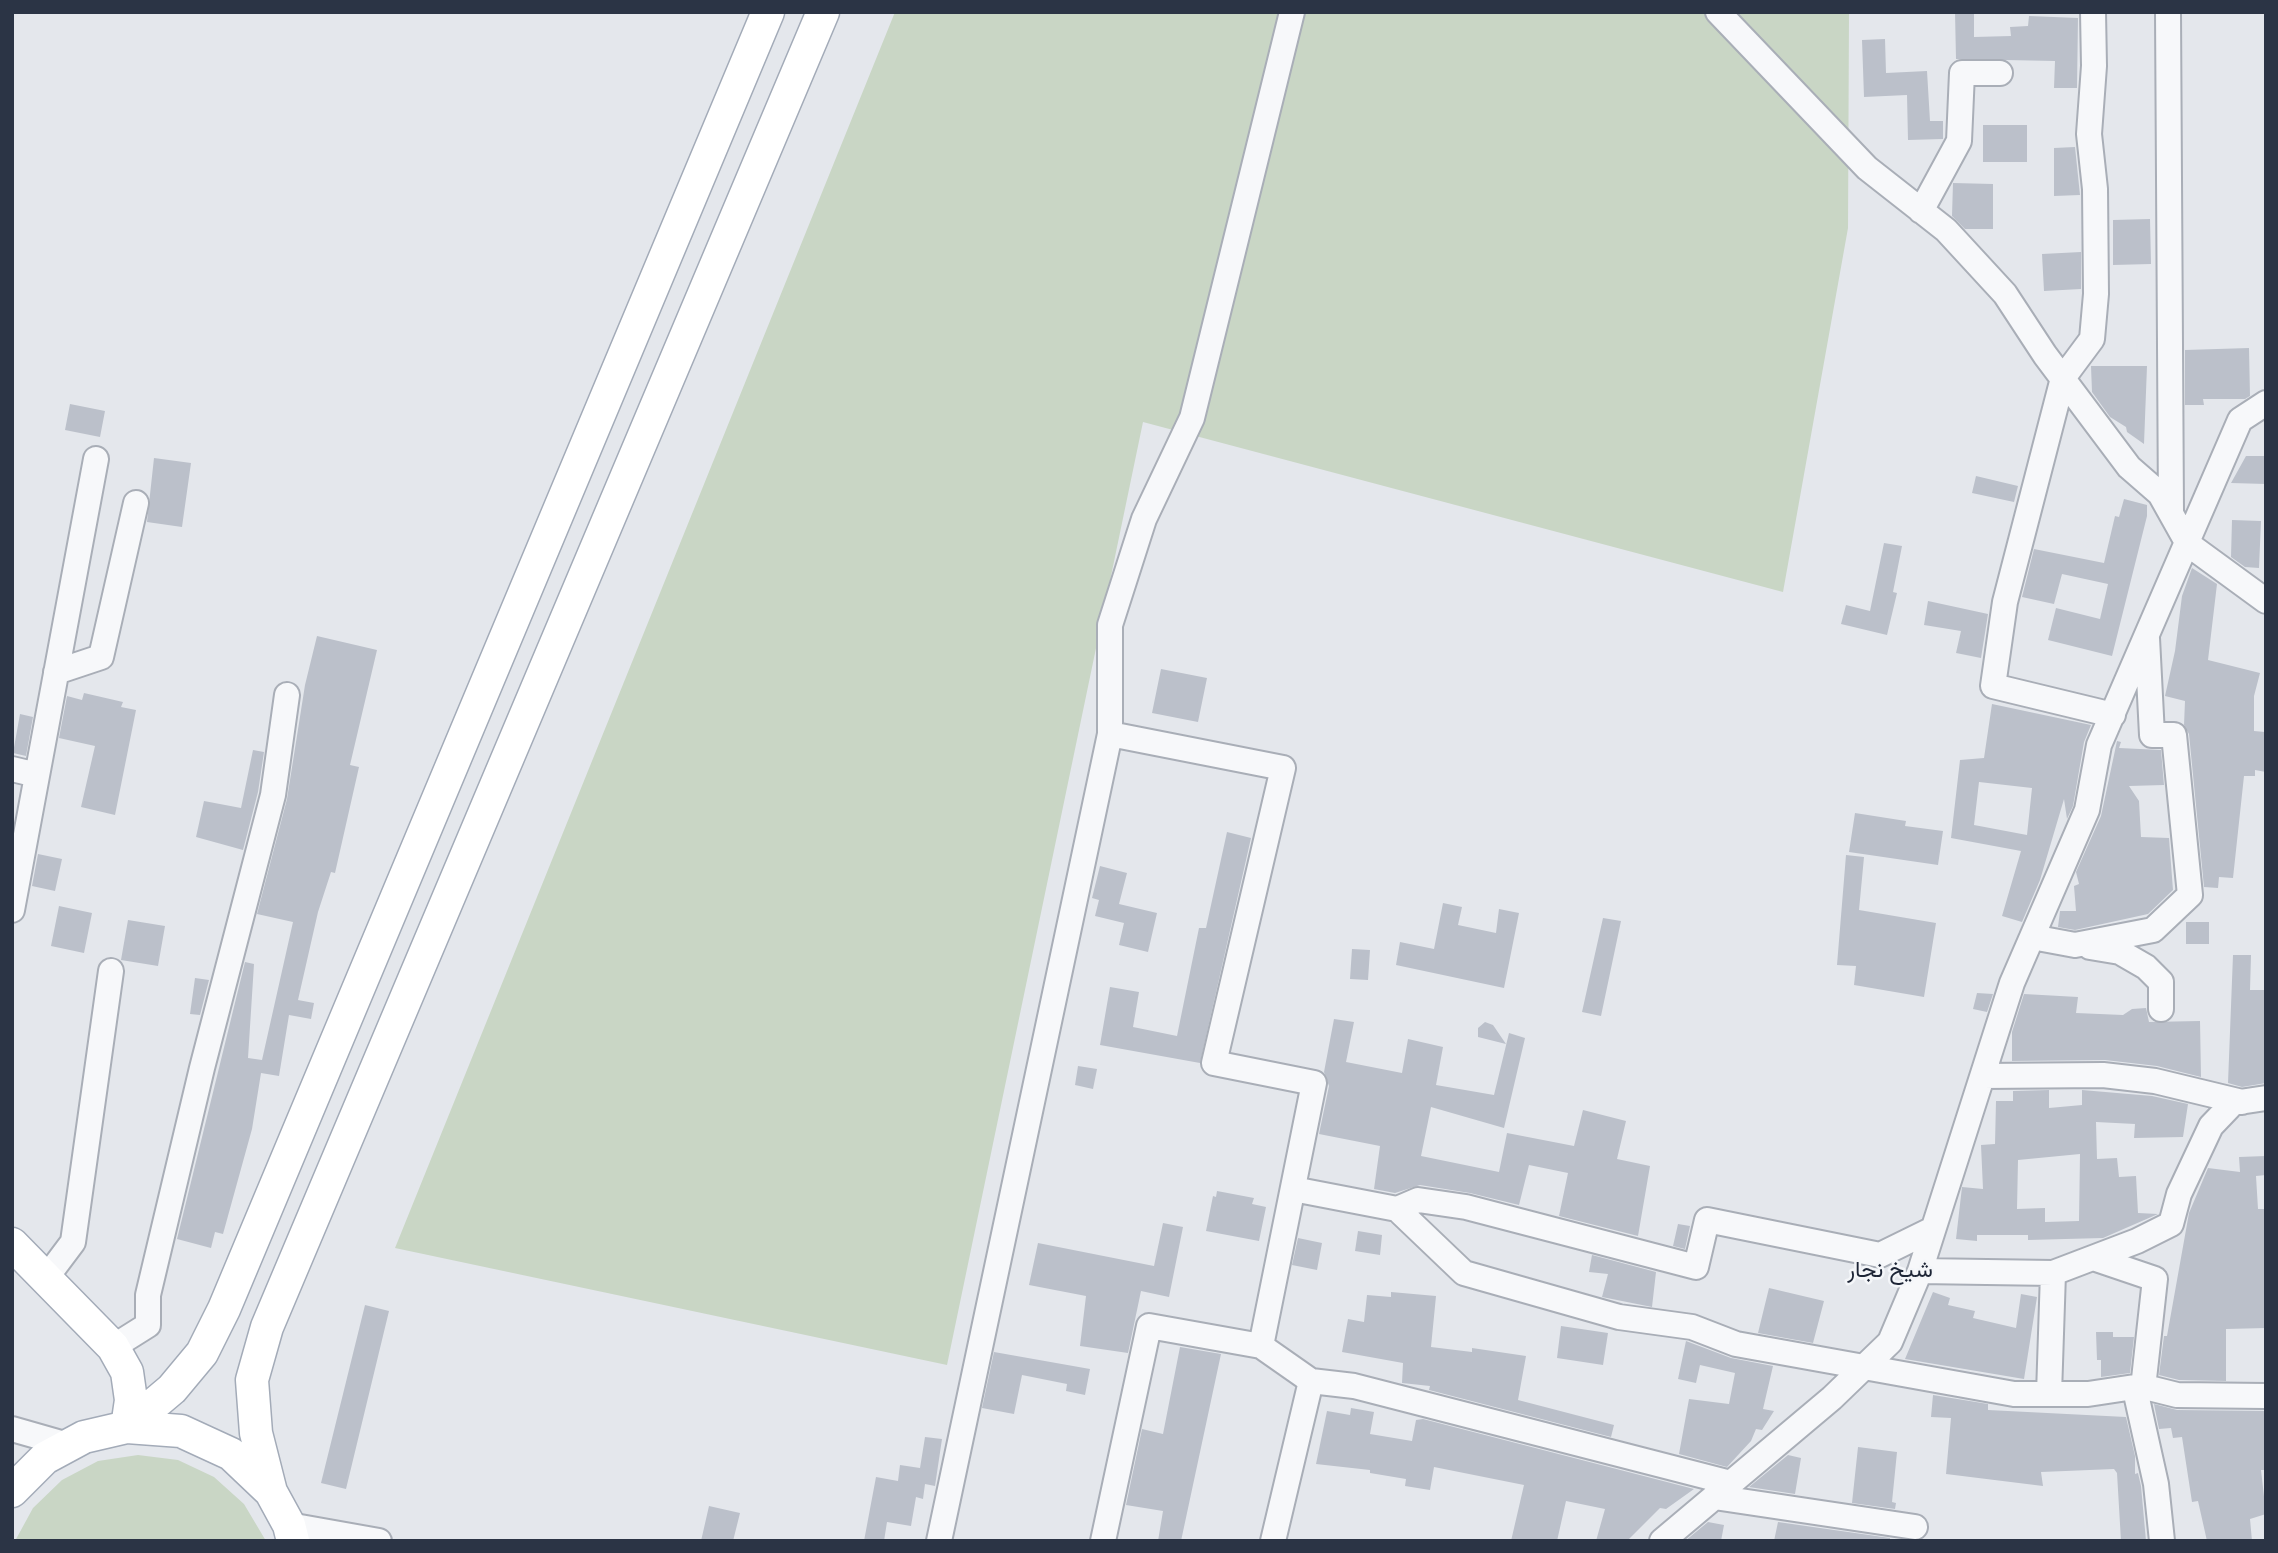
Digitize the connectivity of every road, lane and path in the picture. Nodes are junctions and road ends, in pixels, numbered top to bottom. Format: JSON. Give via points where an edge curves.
{"nodes":[{"id":1,"x":768,"y":12,"type":"edge"},
{"id":2,"x":823,"y":12,"type":"edge"},
{"id":3,"x":1292,"y":12,"type":"edge"},
{"id":4,"x":1718,"y":12,"type":"edge"},
{"id":5,"x":2093,"y":12,"type":"edge"},
{"id":6,"x":2168,"y":12,"type":"edge"},
{"id":7,"x":2000,"y":73,"type":"dead end"},
{"id":8,"x":1921,"y":211,"type":"junction"},
{"id":9,"x":2063,"y":378,"type":"junction"},
{"id":10,"x":2266,"y":403,"type":"edge"},
{"id":11,"x":96,"y":460,"type":"dead end"},
{"id":12,"x":136,"y":503,"type":"dead end"},
{"id":13,"x":2171,"y":513,"type":"junction"},
{"id":14,"x":2188,"y":544,"type":"junction"},
{"id":15,"x":2266,"y":601,"type":"edge"},
{"id":16,"x":2147,"y":634,"type":"junction"},
{"id":17,"x":56,"y":672,"type":"junction"},
{"id":18,"x":287,"y":695,"type":"dead end"},
{"id":19,"x":2113,"y":715,"type":"junction"},
{"id":20,"x":1110,"y":734,"type":"junction"},
{"id":21,"x":12,"y":769,"type":"edge"},
{"id":22,"x":37,"y":775,"type":"junction"},
{"id":23,"x":12,"y":910,"type":"edge"},
{"id":24,"x":2032,"y":937,"type":"junction"},
{"id":25,"x":2075,"y":945,"type":"junction"},
{"id":26,"x":111,"y":971,"type":"dead end"},
{"id":27,"x":2161,"y":1009,"type":"dead end"},
{"id":28,"x":1983,"y":1076,"type":"junction"},
{"id":29,"x":2254,"y":1100,"type":"edge"},
{"id":30,"x":1293,"y":1189,"type":"junction"},
{"id":31,"x":1397,"y":1209,"type":"junction"},
{"id":32,"x":1933,"y":1229,"type":"junction"},
{"id":33,"x":12,"y":1244,"type":"edge"},
{"id":34,"x":2093,"y":1258,"type":"junction"},
{"id":35,"x":1920,"y":1271,"type":"junction"},
{"id":36,"x":2053,"y":1273,"type":"junction"},
{"id":37,"x":46,"y":1278,"type":"junction"},
{"id":38,"x":1261,"y":1346,"type":"junction"},
{"id":39,"x":113,"y":1347,"type":"junction"},
{"id":40,"x":1865,"y":1367,"type":"junction"},
{"id":41,"x":1311,"y":1381,"type":"junction"},
{"id":42,"x":2141,"y":1386,"type":"junction"},
{"id":43,"x":2049,"y":1394,"type":"junction"},
{"id":44,"x":2266,"y":1396,"type":"edge"},
{"id":45,"x":127,"y":1427,"type":"junction"},
{"id":46,"x":12,"y":1429,"type":"edge"},
{"id":47,"x":68,"y":1445,"type":"junction"},
{"id":48,"x":1722,"y":1490,"type":"junction"},
{"id":49,"x":12,"y":1491,"type":"edge"},
{"id":50,"x":271,"y":1492,"type":"junction"},
{"id":51,"x":1915,"y":1527,"type":"dead end"},
{"id":52,"x":291,"y":1533,"type":"edge"},
{"id":53,"x":369,"y":1540,"type":"edge"},
{"id":54,"x":939,"y":1541,"type":"edge"},
{"id":55,"x":1103,"y":1541,"type":"edge"},
{"id":56,"x":1273,"y":1541,"type":"edge"},
{"id":57,"x":1662,"y":1541,"type":"edge"},
{"id":58,"x":2162,"y":1541,"type":"edge"}],
"edges":[{"from":1,"to":45,"type":"main road","via":[[224,1309],[202,1353],[172,1389]]},
{"from":2,"to":50,"type":"main road","via":[[267,1328],[252,1380],[256,1433]]},
{"from":3,"to":20,"type":"street","via":[[1192,418],[1144,519],[1110,625]]},
{"from":4,"to":8,"type":"street","via":[[1867,168]]},
{"from":5,"to":9,"type":"street","via":[[2089,134],[2095,190],[2096,294],[2092,339]]},
{"from":6,"to":13,"type":"street"},
{"from":7,"to":8,"type":"street","via":[[1962,73],[1959,141]]},
{"from":8,"to":9,"type":"street","via":[[1946,230],[2005,294]]},
{"from":9,"to":13,"type":"street","via":[[2129,467],[2160,494]]},
{"from":9,"to":19,"type":"street","via":[[2005,603],[1993,685]]},
{"from":10,"to":14,"type":"street","via":[[2240,420]]},
{"from":11,"to":17,"type":"street"},
{"from":12,"to":17,"type":"street","via":[[101,657]]},
{"from":13,"to":14,"type":"street"},
{"from":14,"to":15,"type":"street"},
{"from":14,"to":16,"type":"street"},
{"from":16,"to":19,"type":"street"},
{"from":16,"to":25,"type":"street","via":[[2152,735],[2174,735],[2190,895],[2153,930]]},
{"from":17,"to":22,"type":"street"},
{"from":18,"to":39,"type":"street","via":[[273,795],[148,1295],[148,1325]]},
{"from":19,"to":24,"type":"street","via":[[2099,745],[2087,810]]},
{"from":20,"to":30,"type":"street","via":[[1283,768],[1214,1063],[1314,1083]]},
{"from":20,"to":54,"type":"street"},
{"from":21,"to":22,"type":"street"},
{"from":22,"to":23,"type":"street"},
{"from":24,"to":25,"type":"street"},
{"from":24,"to":28,"type":"street","via":[[2012,983]]},
{"from":25,"to":27,"type":"street","via":[[2120,952],[2146,967],[2161,982]]},
{"from":26,"to":37,"type":"street","via":[[73,1242]]},
{"from":28,"to":29,"type":"street","via":[[2103,1075]]},
{"from":28,"to":32,"type":"street"},
{"from":29,"to":34,"type":"street","via":[[2234,1103],[2211,1126],[2179,1194],[2171,1224]]},
{"from":30,"to":31,"type":"street"},
{"from":30,"to":38,"type":"street"},
{"from":31,"to":32,"type":"street","via":[[1418,1200],[1466,1207],[1696,1267],[1707,1220],[1880,1255]]},
{"from":31,"to":40,"type":"street","via":[[1464,1273],[1619,1317],[1692,1327],[1736,1344]]},
{"from":32,"to":35,"type":"street"},
{"from":33,"to":37,"type":"main road"},
{"from":34,"to":36,"type":"street"},
{"from":34,"to":42,"type":"street","via":[[2155,1279]]},
{"from":35,"to":36,"type":"street"},
{"from":35,"to":40,"type":"street","via":[[1890,1342]]},
{"from":36,"to":43,"type":"street"},
{"from":37,"to":39,"type":"main road"},
{"from":38,"to":41,"type":"street"},
{"from":38,"to":55,"type":"street","via":[[1149,1326]]},
{"from":39,"to":45,"type":"main road","via":[[127,1372],[131,1400]]},
{"from":40,"to":43,"type":"street","via":[[2014,1394]]},
{"from":40,"to":48,"type":"street"},
{"from":41,"to":48,"type":"street","via":[[1354,1386]]},
{"from":41,"to":56,"type":"street"},
{"from":42,"to":43,"type":"street"},
{"from":42,"to":44,"type":"street","via":[[2177,1395]]},
{"from":42,"to":58,"type":"street","via":[[2136,1394],[2156,1484]]},
{"from":45,"to":47,"type":"main road"},
{"from":45,"to":50,"type":"main road","via":[[181,1432],[219,1448]]},
{"from":46,"to":47,"type":"street"},
{"from":47,"to":49,"type":"main road","via":[[45,1458]]},
{"from":48,"to":51,"type":"street"},
{"from":48,"to":57,"type":"street"},
{"from":50,"to":52,"type":"main road"},
{"from":52,"to":53,"type":"street"}]}
